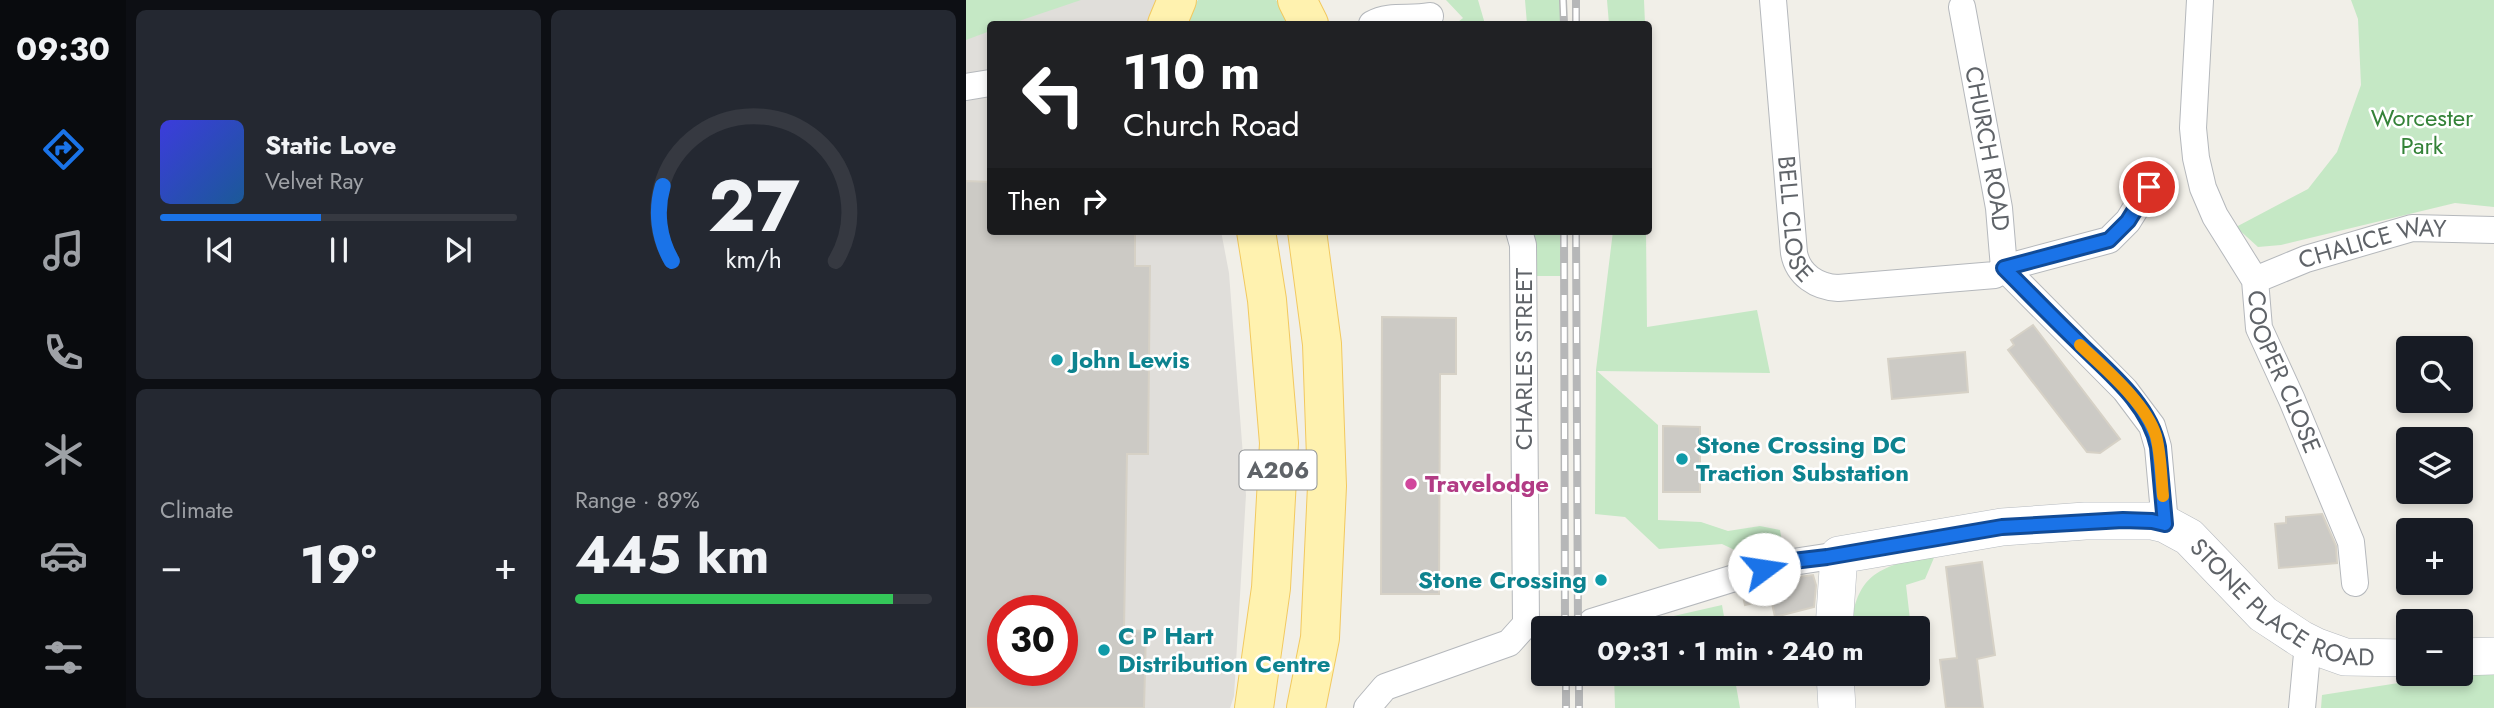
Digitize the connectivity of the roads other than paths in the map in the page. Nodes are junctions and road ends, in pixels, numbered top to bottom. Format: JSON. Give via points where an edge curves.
{"nodes":[{"id":1,"x":1297,"y":0,"type":"edge"},
{"id":2,"x":1773,"y":0,"type":"edge"},
{"id":3,"x":2200,"y":0,"type":"edge"},
{"id":4,"x":1962,"y":6,"type":"dead end"},
{"id":5,"x":1430,"y":13,"type":"edge"},
{"id":6,"x":1308,"y":21,"type":"edge"},
{"id":7,"x":1378,"y":21,"type":"edge"},
{"id":8,"x":987,"y":84,"type":"edge"},
{"id":9,"x":966,"y":87,"type":"edge"},
{"id":10,"x":2149,"y":187,"type":"dead end"},
{"id":11,"x":2494,"y":230,"type":"edge"},
{"id":12,"x":1257,"y":235,"type":"edge"},
{"id":13,"x":1308,"y":235,"type":"edge"},
{"id":14,"x":1520,"y":235,"type":"edge"},
{"id":15,"x":2004,"y":268,"type":"junction"},
{"id":16,"x":2255,"y":280,"type":"junction"},
{"id":17,"x":2165,"y":524,"type":"junction"},
{"id":18,"x":1839,"y":555,"type":"junction"},
{"id":19,"x":2355,"y":583,"type":"dead end"},
{"id":20,"x":1611,"y":616,"type":"edge"},
{"id":21,"x":1835,"y":616,"type":"edge"},
{"id":22,"x":2308,"y":643,"type":"junction"},
{"id":23,"x":2494,"y":656,"type":"edge"},
{"id":24,"x":2473,"y":657,"type":"edge"},
{"id":25,"x":2396,"y":658,"type":"edge"},
{"id":26,"x":1836,"y":686,"type":"edge"},
{"id":27,"x":1254,"y":708,"type":"edge"},
{"id":28,"x":1306,"y":708,"type":"edge"},
{"id":29,"x":1367,"y":708,"type":"edge"},
{"id":30,"x":1837,"y":708,"type":"edge"},
{"id":31,"x":2302,"y":708,"type":"edge"}],
"edges":[{"from":1,"to":6,"type":"main road"},
{"from":2,"to":15,"type":"street","name":"BELL CLOSE","via":[[1794,253],[1800,270],[1817,282],[1838,288],[1995,275]]},
{"from":3,"to":16,"type":"street","name":"COOPER CLOSE","via":[[2196,158],[2215,216]]},
{"from":4,"to":15,"type":"street","name":"CHURCH ROAD","via":[[1999,208]]},
{"from":5,"to":7,"type":"street"},
{"from":8,"to":9,"type":"street"},
{"from":10,"to":15,"type":"street","via":[[2128,221],[2109,240]]},
{"from":11,"to":16,"type":"street","name":"CHALICE WAY","via":[[2412,228],[2306,259]]},
{"from":12,"to":27,"type":"main road","number":"A206","via":[[1279,443],[1272,588]]},
{"from":13,"to":28,"type":"main road","number":"A206","via":[[1322,344],[1327,486],[1320,638]]},
{"from":14,"to":29,"type":"street","name":"CHARLES STREET","via":[[1526,624],[1509,643],[1385,687]]},
{"from":15,"to":17,"type":"street","via":[[2147,418],[2158,447]]},
{"from":16,"to":19,"type":"street","name":"COOPER CLOSE","via":[[2259,328],[2351,542]]},
{"from":17,"to":18,"type":"street","via":[[2123,520],[2011,526]]},
{"from":17,"to":22,"type":"street","name":"STONE PLACE ROAD","via":[[2189,537],[2268,619]]},
{"from":18,"to":20,"type":"street","via":[[1780,564]]},
{"from":18,"to":21,"type":"street"},
{"from":22,"to":25,"type":"street","name":"STONE PLACE ROAD","via":[[2350,657]]},
{"from":22,"to":31,"type":"street"},
{"from":23,"to":24,"type":"street"},
{"from":26,"to":30,"type":"street"}]}
